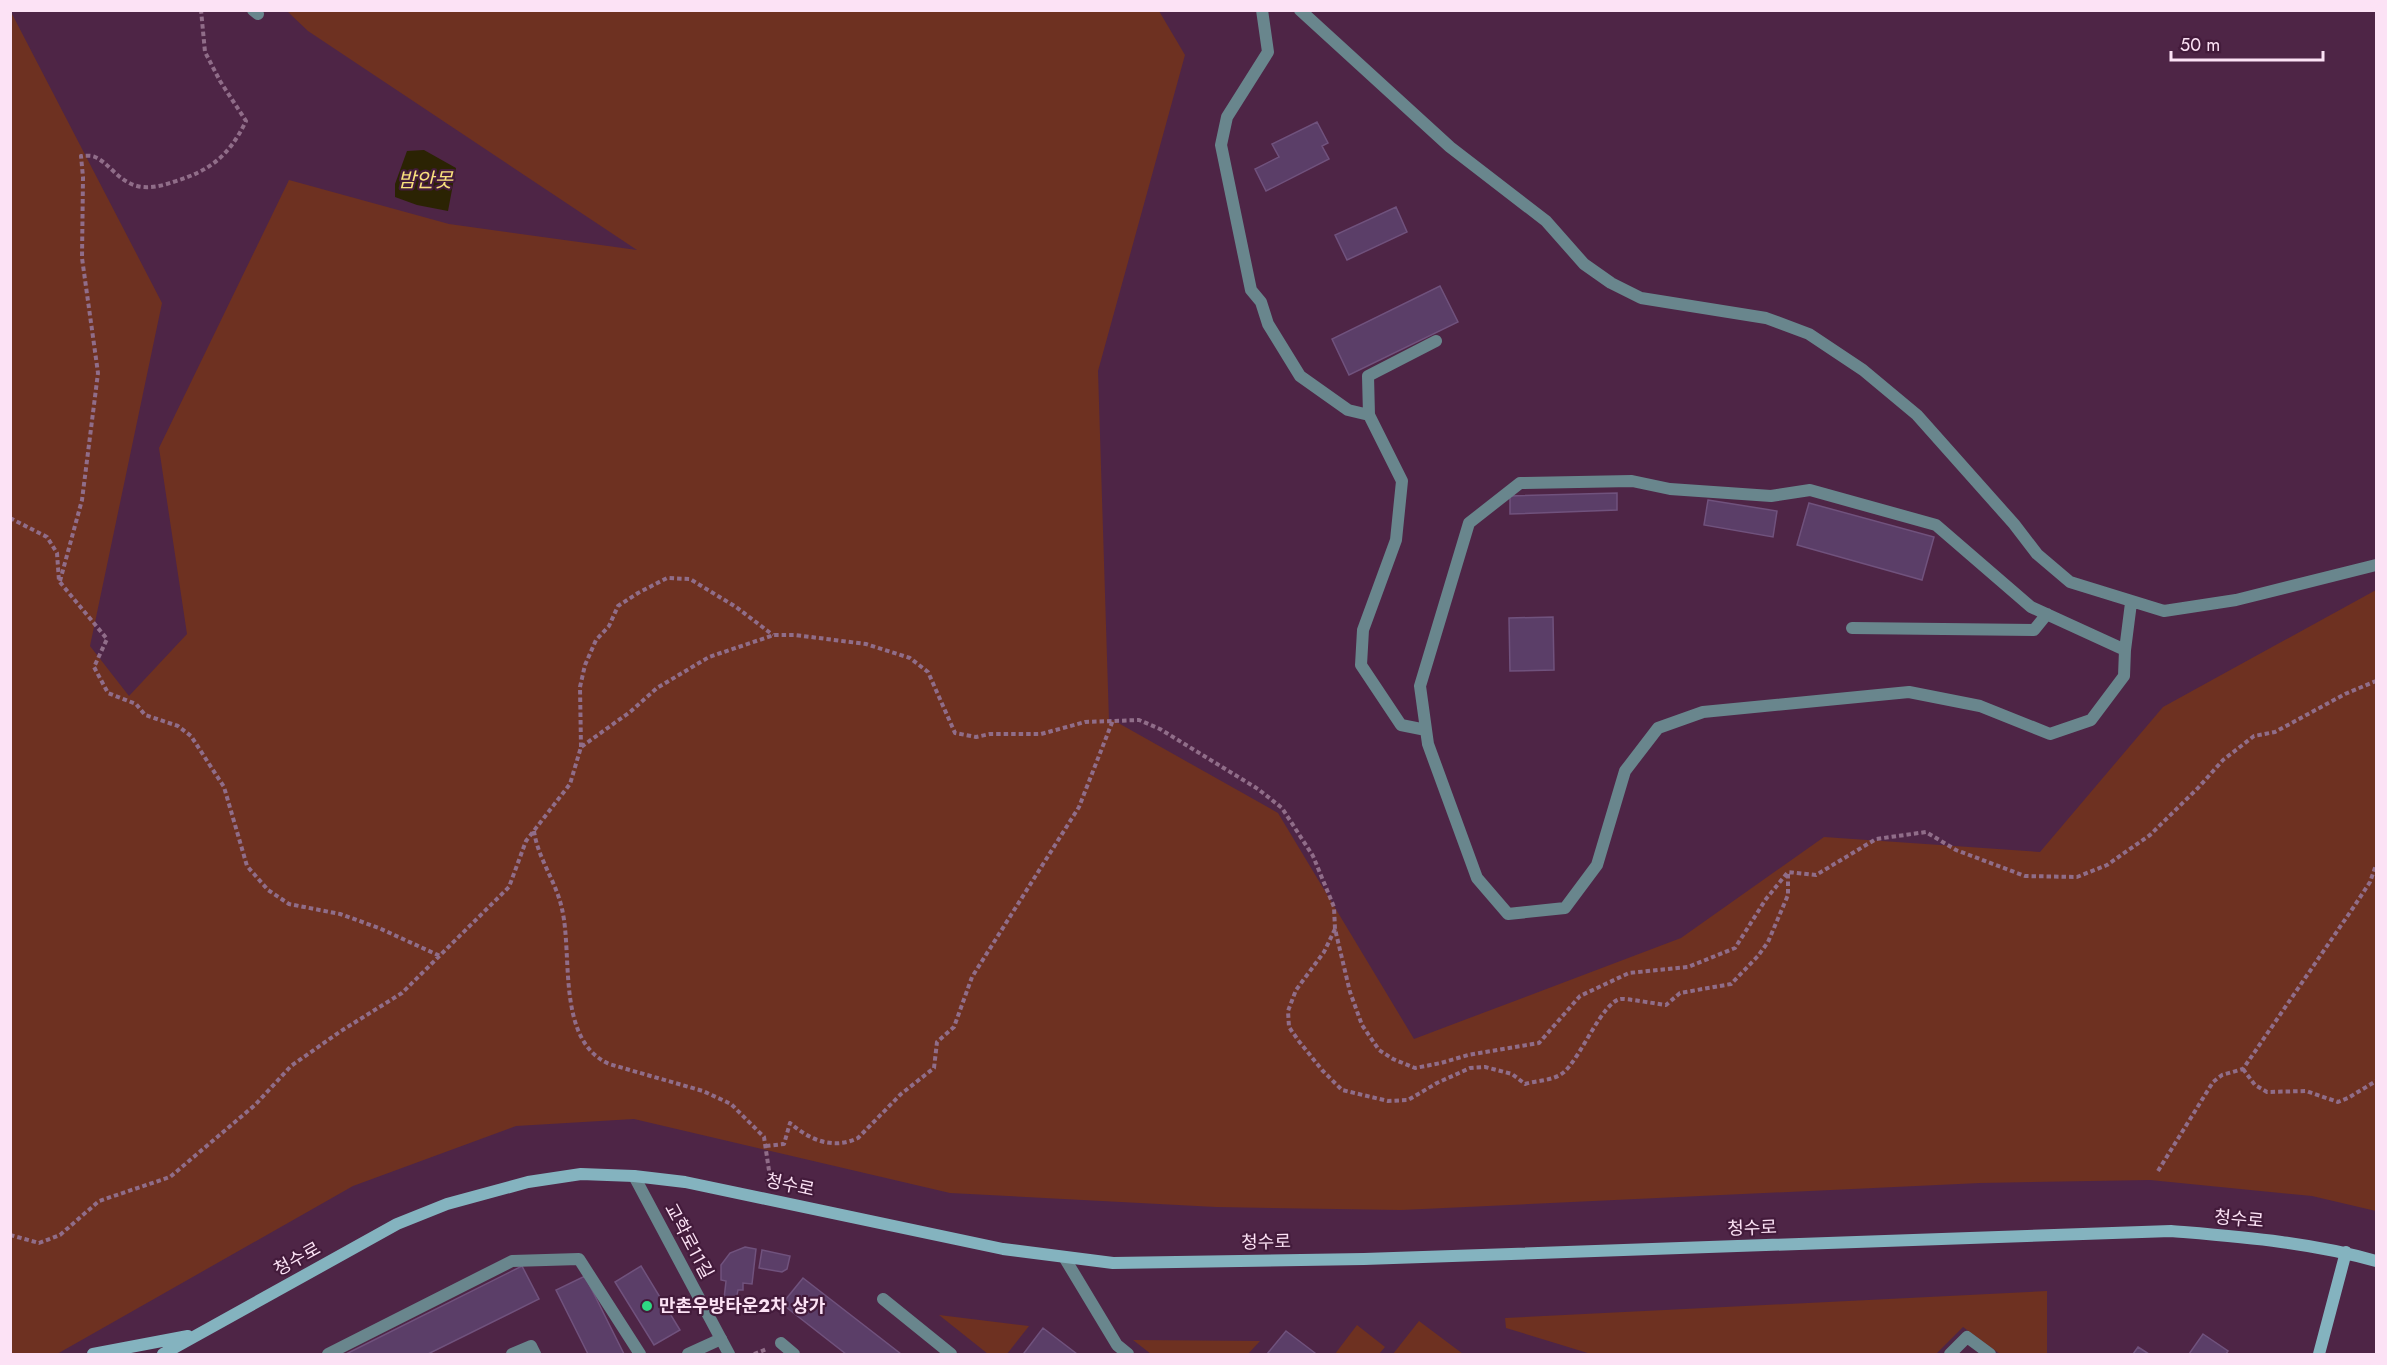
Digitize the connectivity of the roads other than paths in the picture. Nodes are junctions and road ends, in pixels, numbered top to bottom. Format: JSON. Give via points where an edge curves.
{"nodes":[{"id":1,"x":1262,"y":10,"type":"edge"},
{"id":2,"x":1300,"y":10,"type":"edge"},
{"id":3,"x":1436,"y":340,"type":"dead end"},
{"id":4,"x":1369,"y":415,"type":"junction"},
{"id":5,"x":2376,"y":565,"type":"edge"},
{"id":6,"x":2132,"y":603,"type":"junction"},
{"id":7,"x":2047,"y":614,"type":"junction"},
{"id":8,"x":1852,"y":628,"type":"dead end"},
{"id":9,"x":2125,"y":650,"type":"junction"},
{"id":10,"x":1426,"y":730,"type":"junction"},
{"id":11,"x":634,"y":1176,"type":"junction"},
{"id":12,"x":2346,"y":1252,"type":"junction"},
{"id":13,"x":1064,"y":1257,"type":"junction"},
{"id":14,"x":2376,"y":1261,"type":"edge"},
{"id":15,"x":883,"y":1299,"type":"dead end"},
{"id":16,"x":198,"y":1334,"type":"junction"},
{"id":17,"x":721,"y":1339,"type":"junction"},
{"id":18,"x":781,"y":1343,"type":"dead end"},
{"id":19,"x":93,"y":1354,"type":"edge"},
{"id":20,"x":163,"y":1354,"type":"edge"},
{"id":21,"x":182,"y":1354,"type":"edge"},
{"id":22,"x":328,"y":1354,"type":"edge"},
{"id":23,"x":512,"y":1354,"type":"edge"},
{"id":24,"x":535,"y":1354,"type":"edge"},
{"id":25,"x":640,"y":1354,"type":"edge"},
{"id":26,"x":688,"y":1354,"type":"edge"},
{"id":27,"x":729,"y":1354,"type":"edge"},
{"id":28,"x":794,"y":1354,"type":"edge"},
{"id":29,"x":951,"y":1354,"type":"edge"},
{"id":30,"x":1128,"y":1354,"type":"edge"},
{"id":31,"x":1950,"y":1354,"type":"edge"},
{"id":32,"x":1990,"y":1354,"type":"edge"},
{"id":33,"x":2319,"y":1354,"type":"edge"}],
"edges":[{"from":1,"to":4,"type":"street","via":[[1268,52],[1227,117],[1221,145],[1251,290],[1300,376],[1348,410]]},
{"from":2,"to":6,"type":"street","via":[[1450,147],[1546,221],[1584,264],[1641,298],[1766,318],[1809,334],[1863,370],[1917,416],[2037,554],[2070,582]]},
{"from":3,"to":4,"type":"street","via":[[1368,376]]},
{"from":4,"to":10,"type":"street","via":[[1402,481],[1396,540],[1363,630],[1361,665],[1401,725]]},
{"from":5,"to":6,"type":"street","via":[[2236,600],[2164,611]]},
{"from":6,"to":9,"type":"street"},
{"from":7,"to":8,"type":"street","via":[[2034,630]]},
{"from":7,"to":9,"type":"street"},
{"from":7,"to":10,"type":"street","via":[[2031,606],[1936,525],[1810,490],[1771,496],[1671,489],[1632,481],[1520,483],[1469,524],[1420,686]]},
{"from":9,"to":10,"type":"street","via":[[2124,676],[2091,720],[2050,734],[1980,706],[1909,692],[1703,712],[1658,728],[1625,771],[1598,866],[1565,908],[1508,914],[1477,878]]},
{"from":11,"to":13,"type":"main road","name":"청수로","via":[[685,1182],[1003,1249]]},
{"from":11,"to":16,"type":"main road","name":"청수로","via":[[580,1174],[528,1182],[447,1204],[397,1224]]},
{"from":11,"to":17,"type":"street","name":"교학로11길"},
{"from":12,"to":13,"type":"main road","name":"청수로","via":[[2267,1239],[2171,1231],[1364,1259],[1113,1263]]},
{"from":12,"to":14,"type":"main road","name":"청수로"},
{"from":12,"to":33,"type":"main road"},
{"from":13,"to":30,"type":"street","via":[[1117,1345]]},
{"from":15,"to":29,"type":"street"},
{"from":16,"to":19,"type":"main road"},
{"from":16,"to":20,"type":"main road","name":"청수로"},
{"from":16,"to":21,"type":"main road","name":"청수로"},
{"from":17,"to":26,"type":"street"},
{"from":17,"to":27,"type":"street","name":"교학로11길"},
{"from":18,"to":28,"type":"street"},
{"from":22,"to":25,"type":"street","via":[[512,1261],[579,1259]]},
{"from":23,"to":24,"type":"street","via":[[531,1346]]},
{"from":31,"to":32,"type":"street","via":[[1967,1336]]}]}
